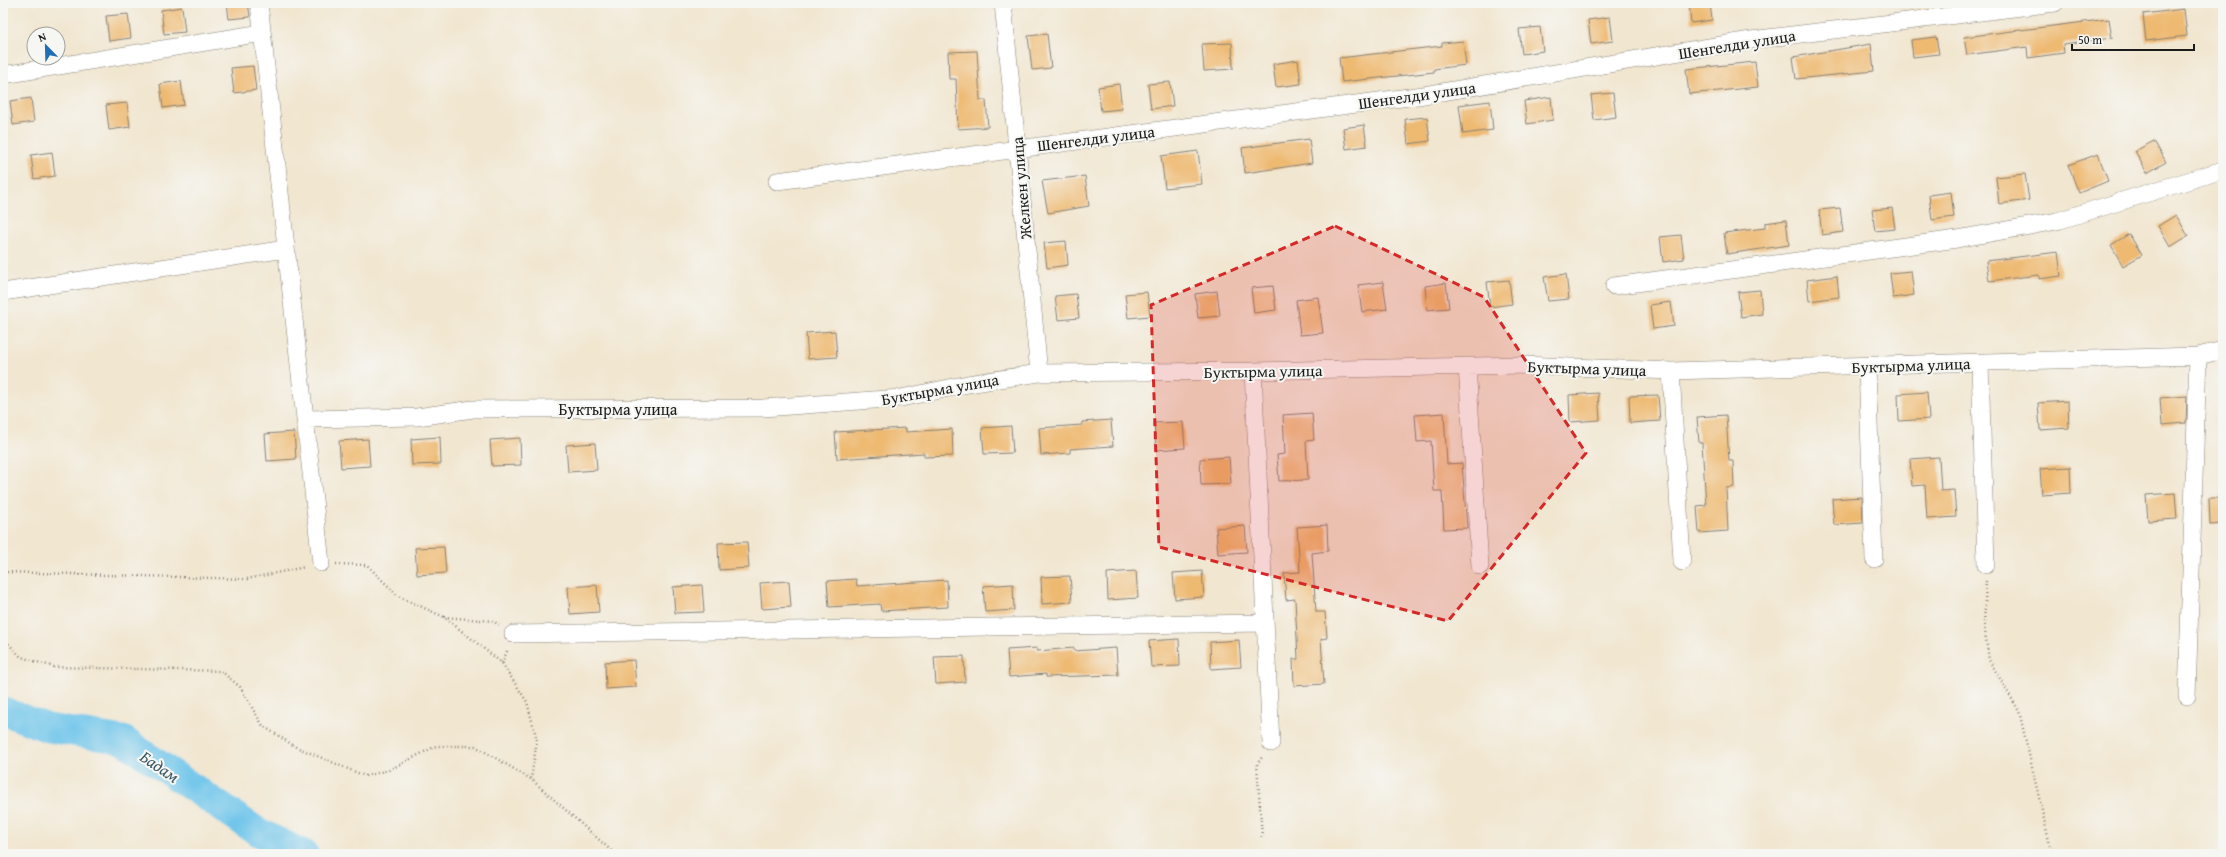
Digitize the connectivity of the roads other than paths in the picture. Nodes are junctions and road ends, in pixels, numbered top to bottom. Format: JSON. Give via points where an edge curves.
{"nodes":[{"id":1,"x":259,"y":3,"type":"edge"},
{"id":2,"x":1003,"y":3,"type":"edge"},
{"id":3,"x":2055,"y":3,"type":"edge"},
{"id":4,"x":262,"y":33,"type":"junction"},
{"id":5,"x":3,"y":75,"type":"edge"},
{"id":6,"x":1018,"y":148,"type":"junction"},
{"id":7,"x":2223,"y":170,"type":"edge"},
{"id":8,"x":777,"y":181,"type":"dead end"},
{"id":9,"x":286,"y":249,"type":"junction"},
{"id":10,"x":1614,"y":286,"type":"dead end"},
{"id":11,"x":3,"y":292,"type":"edge"},
{"id":12,"x":2223,"y":350,"type":"edge"},
{"id":13,"x":2198,"y":356,"type":"junction"},
{"id":14,"x":1980,"y":363,"type":"junction"},
{"id":15,"x":1467,"y":366,"type":"junction"},
{"id":16,"x":1867,"y":367,"type":"junction"},
{"id":17,"x":1253,"y":371,"type":"junction"},
{"id":18,"x":1671,"y":372,"type":"junction"},
{"id":19,"x":1039,"y":373,"type":"junction"},
{"id":20,"x":305,"y":419,"type":"junction"},
{"id":21,"x":1874,"y":559,"type":"dead end"},
{"id":22,"x":1682,"y":562,"type":"dead end"},
{"id":23,"x":321,"y":563,"type":"road end"},
{"id":24,"x":1986,"y":565,"type":"road end"},
{"id":25,"x":1480,"y":566,"type":"dead end"},
{"id":26,"x":1265,"y":623,"type":"junction"},
{"id":27,"x":513,"y":634,"type":"road end"},
{"id":28,"x":2187,"y":696,"type":"dead end"},
{"id":29,"x":1271,"y":743,"type":"road end"}],
"edges":[{"from":1,"to":4,"type":"street"},
{"from":2,"to":6,"type":"street","name":"Желкен улица"},
{"from":3,"to":6,"type":"street","name":"Шенгелди улица","via":[[1751,40],[1424,95]]},
{"from":4,"to":5,"type":"street"},
{"from":4,"to":9,"type":"street"},
{"from":6,"to":8,"type":"street","name":"Шенгелди улица"},
{"from":6,"to":19,"type":"street","name":"Желкен улица"},
{"from":7,"to":10,"type":"street","via":[[2057,221],[1957,239]]},
{"from":9,"to":11,"type":"street"},
{"from":9,"to":20,"type":"street"},
{"from":12,"to":13,"type":"street","name":"Буктырма улица"},
{"from":13,"to":14,"type":"street","name":"Буктырма улица"},
{"from":13,"to":28,"type":"street"},
{"from":14,"to":16,"type":"street","name":"Буктырма улица"},
{"from":14,"to":24,"type":"street"},
{"from":15,"to":17,"type":"street","name":"Буктырма улица"},
{"from":15,"to":18,"type":"street","name":"Буктырма улица","via":[[1522,365]]},
{"from":15,"to":25,"type":"street"},
{"from":16,"to":18,"type":"street","name":"Буктырма улица"},
{"from":16,"to":21,"type":"street"},
{"from":17,"to":19,"type":"street","name":"Буктырма улица"},
{"from":17,"to":26,"type":"street"},
{"from":18,"to":22,"type":"street"},
{"from":19,"to":20,"type":"street","name":"Буктырма улица","via":[[901,398],[763,408],[473,409],[417,417]]},
{"from":20,"to":23,"type":"street"},
{"from":26,"to":27,"type":"street"},
{"from":26,"to":29,"type":"street"}]}
